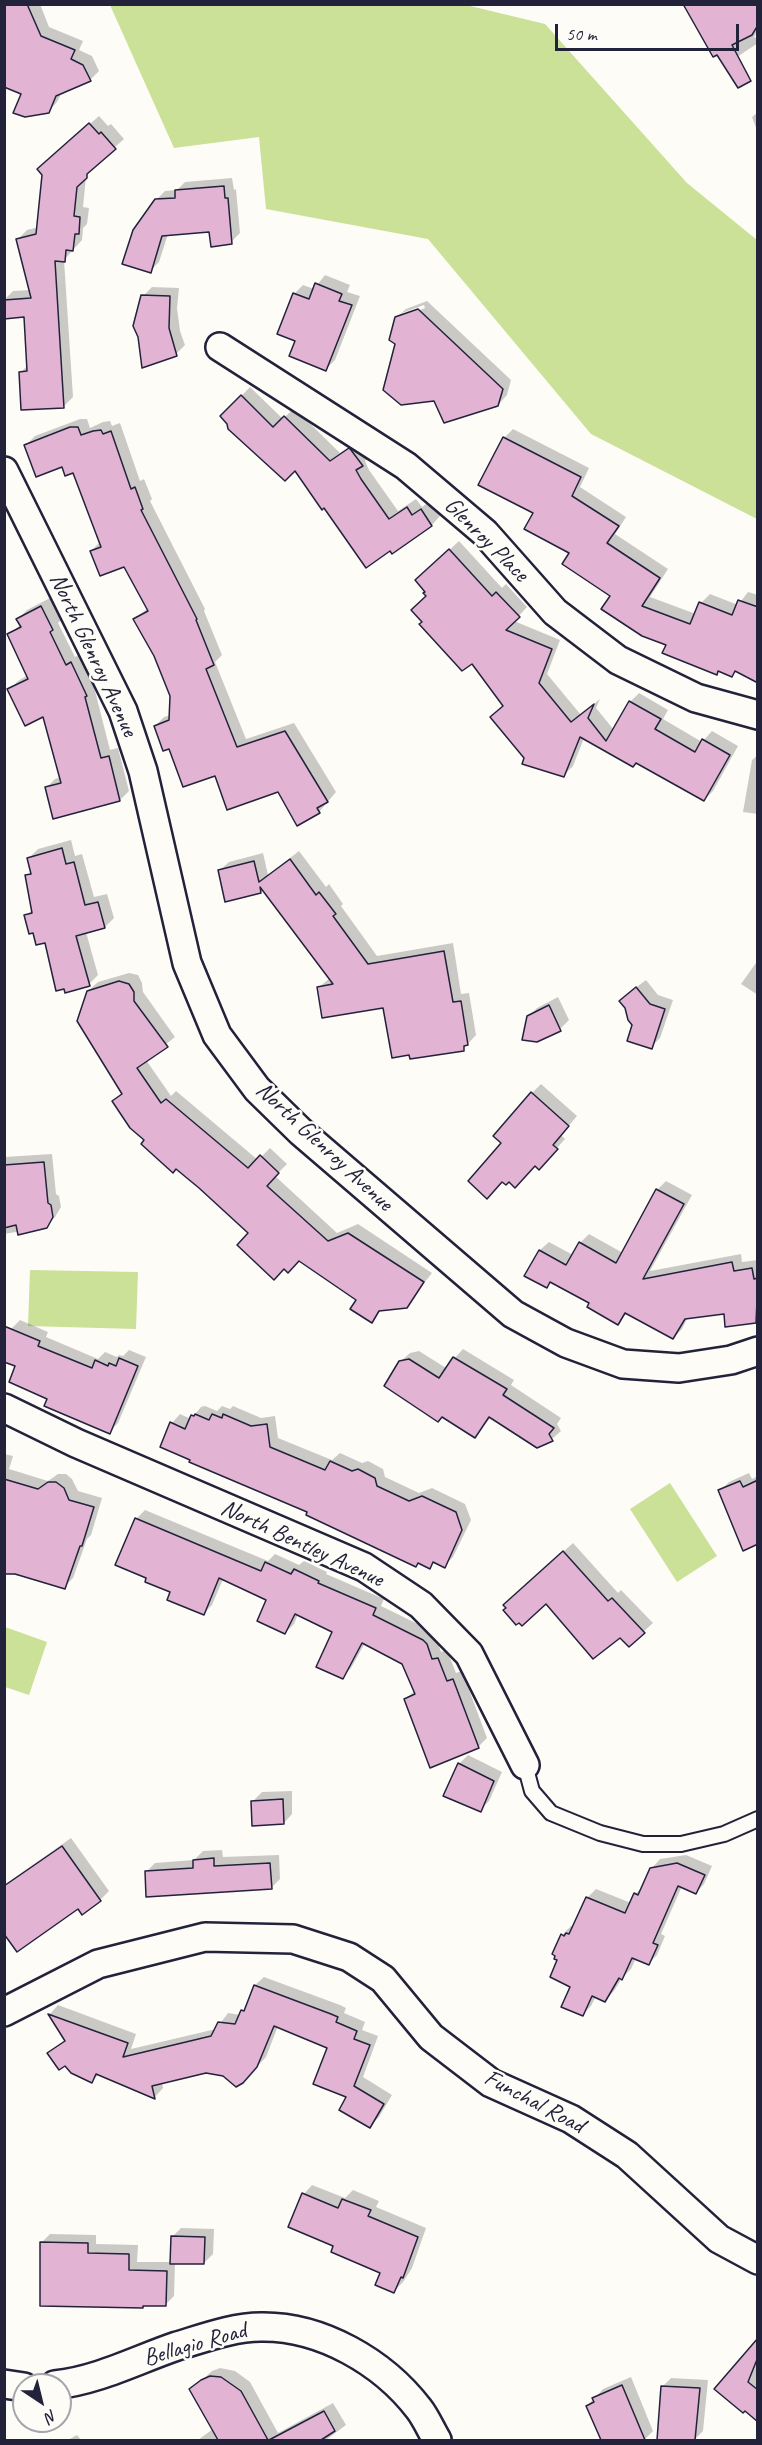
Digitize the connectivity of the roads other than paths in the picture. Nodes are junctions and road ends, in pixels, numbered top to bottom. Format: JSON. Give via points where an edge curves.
{"nodes":[{"id":1,"x":220,"y":347,"type":"dead end"},
{"id":2,"x":4,"y":471,"type":"edge"},
{"id":3,"x":758,"y":715,"type":"edge"},
{"id":4,"x":758,"y":1351,"type":"edge"},
{"id":5,"x":4,"y":1408,"type":"edge"},
{"id":6,"x":525,"y":1765,"type":"joint"},
{"id":7,"x":758,"y":1819,"type":"edge"},
{"id":8,"x":4,"y":2012,"type":"edge"},
{"id":9,"x":758,"y":2260,"type":"edge"},
{"id":10,"x":72,"y":2381,"type":"edge"},
{"id":11,"x":437,"y":2440,"type":"edge"}],
"edges":[{"from":1,"to":3,"type":"street","name":"Glenroy Place","via":[[406,466],[485,533],[555,612],[618,660],[696,698]]},
{"from":2,"to":4,"type":"street","name":"North Glenroy Avenue","via":[[123,711],[143,771],[187,963],[217,1035],[257,1089],[301,1132],[513,1314],[566,1343],[623,1364],[679,1368],[731,1360]]},
{"from":5,"to":6,"type":"street","name":"North Bentley Avenue","via":[[364,1567],[421,1605],[469,1654]]},
{"from":6,"to":7,"type":"lane","via":[[532,1791],[551,1813],[600,1833],[643,1844],[681,1844],[724,1834]]},
{"from":8,"to":9,"type":"street","name":"Funchal Road","via":[[98,1964],[205,1937],[293,1939],[349,1957],[383,1979],[431,2037],[491,2083],[571,2119],[627,2155],[719,2239]]},
{"from":10,"to":11,"type":"street","name":"Bellagio Road","via":[[223,2333],[278,2328],[334,2342],[358,2355],[410,2399]]}]}
